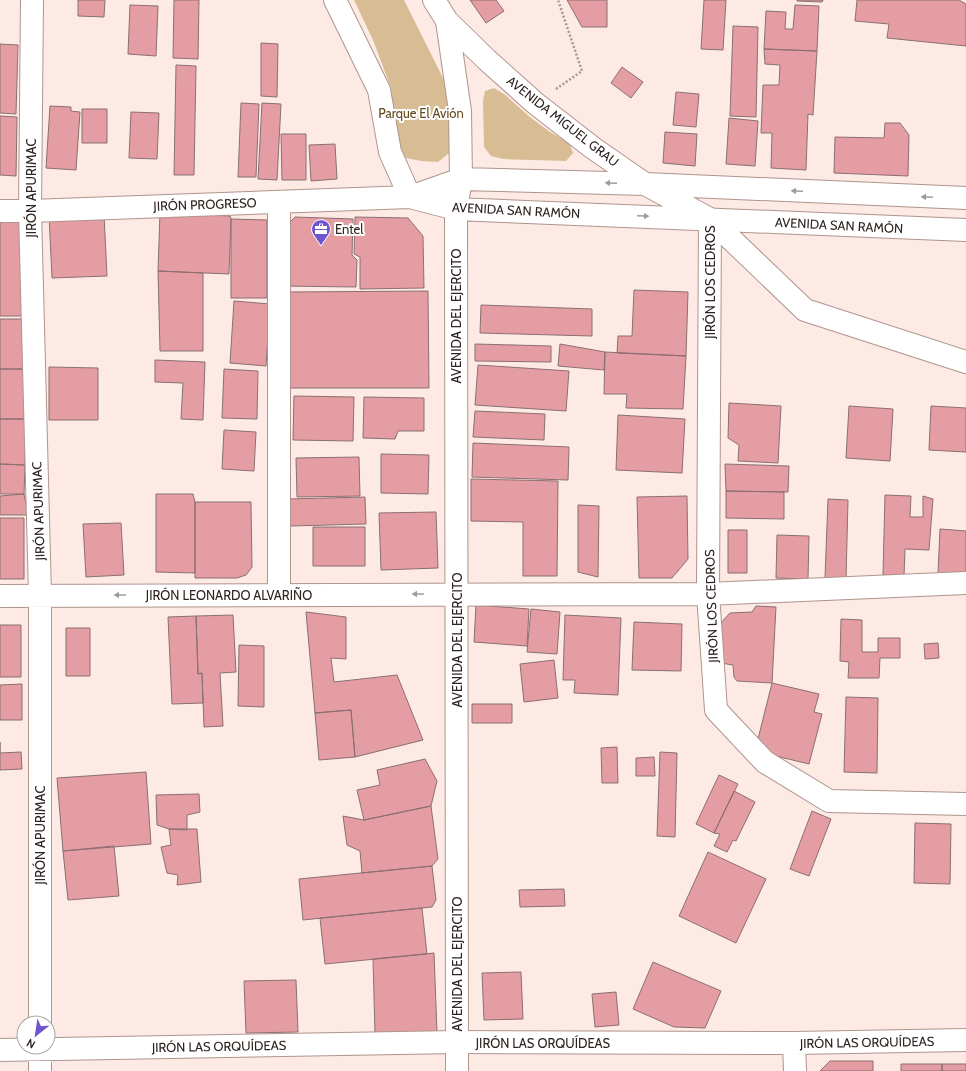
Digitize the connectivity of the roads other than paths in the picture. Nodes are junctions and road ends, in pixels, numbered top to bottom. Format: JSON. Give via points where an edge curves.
{"nodes":[{"id":1,"x":32,"y":0,"type":"edge"},
{"id":2,"x":335,"y":0,"type":"edge"},
{"id":3,"x":434,"y":0,"type":"edge"},
{"id":4,"x":447,"y":21,"type":"junction"},
{"id":5,"x":461,"y":179,"type":"junction"},
{"id":6,"x":645,"y":184,"type":"junction"},
{"id":7,"x":410,"y":197,"type":"junction"},
{"id":8,"x":966,"y":198,"type":"edge"},
{"id":9,"x":279,"y":202,"type":"junction"},
{"id":10,"x":456,"y":209,"type":"junction"},
{"id":11,"x":0,"y":211,"type":"edge"},
{"id":12,"x":30,"y":211,"type":"junction"},
{"id":13,"x":710,"y":219,"type":"junction"},
{"id":14,"x":966,"y":230,"type":"edge"},
{"id":15,"x":966,"y":362,"type":"edge"},
{"id":16,"x":966,"y":582,"type":"edge"},
{"id":17,"x":457,"y":594,"type":"junction"},
{"id":18,"x":708,"y":594,"type":"junction"},
{"id":19,"x":279,"y":595,"type":"junction"},
{"id":20,"x":0,"y":596,"type":"edge"},
{"id":21,"x":40,"y":596,"type":"junction"},
{"id":22,"x":966,"y":804,"type":"edge"},
{"id":23,"x":40,"y":1015,"type":"edge"},
{"id":24,"x":966,"y":1040,"type":"edge"},
{"id":25,"x":457,"y":1042,"type":"junction"},
{"id":26,"x":794,"y":1043,"type":"junction"},
{"id":27,"x":56,"y":1048,"type":"edge"},
{"id":28,"x":16,"y":1049,"type":"edge"},
{"id":29,"x":0,"y":1050,"type":"edge"},
{"id":30,"x":40,"y":1055,"type":"edge"},
{"id":31,"x":40,"y":1071,"type":"edge"},
{"id":32,"x":457,"y":1071,"type":"edge"},
{"id":33,"x":795,"y":1071,"type":"edge"}],
"edges":[{"from":1,"to":12,"type":"street","name":"JIRÓN APURIMAC"},
{"from":2,"to":7,"type":"street","via":[[379,90],[390,152]]},
{"from":3,"to":4,"type":"street","name":"AVENIDA MIGUEL GRAU"},
{"from":4,"to":5,"type":"street","name":"AVENIDA DEL EJERCITO","via":[[460,111]]},
{"from":4,"to":6,"type":"street","name":"AVENIDA MIGUEL GRAU","via":[[536,103],[593,148]]},
{"from":6,"to":5,"type":"street","name":"AVENIDA SAN RAMÓN","one_way":true},
{"from":5,"to":7,"type":"street","name":"AVENIDA SAN RAMÓN"},
{"from":5,"to":10,"type":"street","name":"AVENIDA DEL EJERCITO"},
{"from":8,"to":6,"type":"street","name":"AVENIDA SAN RAMÓN","one_way":true},
{"from":6,"to":13,"type":"street","name":"AVENIDA MIGUEL GRAU"},
{"from":7,"to":9,"type":"street","name":"JIRÓN PROGRESO"},
{"from":7,"to":10,"type":"street","name":"AVENIDA SAN RAMÓN"},
{"from":9,"to":12,"type":"street","name":"JIRÓN PROGRESO"},
{"from":9,"to":19,"type":"street"},
{"from":10,"to":13,"type":"street","name":"AVENIDA SAN RAMÓN","one_way":true},
{"from":10,"to":17,"type":"street","name":"AVENIDA DEL EJERCITO"},
{"from":11,"to":12,"type":"street","name":"JIRÓN PROGRESO"},
{"from":12,"to":21,"type":"street","name":"JIRÓN APURIMAC"},
{"from":13,"to":14,"type":"street","name":"AVENIDA SAN RAMÓN"},
{"from":13,"to":15,"type":"street","via":[[805,310]]},
{"from":13,"to":18,"type":"street","name":"JIRÓN LOS CEDROS"},
{"from":16,"to":18,"type":"street","name":"JIRÓN LEONARDO ALVARIÑO"},
{"from":17,"to":18,"type":"street","name":"JIRÓN LEONARDO ALVARIÑO"},
{"from":17,"to":19,"type":"street","name":"JIRÓN LEONARDO ALVARIÑO","one_way":true},
{"from":17,"to":25,"type":"street","name":"AVENIDA DEL EJERCITO"},
{"from":18,"to":22,"type":"street","name":"JIRÓN LOS CEDROS","via":[[716,710],[765,762],[829,801]]},
{"from":19,"to":21,"type":"street","name":"JIRÓN LEONARDO ALVARIÑO","one_way":true},
{"from":20,"to":21,"type":"street","name":"JIRÓN LEONARDO ALVARIÑO"},
{"from":21,"to":23,"type":"street","name":"JIRÓN APURIMAC"},
{"from":24,"to":26,"type":"street","name":"JIRÓN LAS ORQUÍDEAS"},
{"from":25,"to":26,"type":"street","name":"JIRÓN LAS ORQUÍDEAS"},
{"from":25,"to":27,"type":"street","name":"JIRÓN LAS ORQUÍDEAS"},
{"from":25,"to":32,"type":"street","name":"AVENIDA DEL EJERCITO"},
{"from":26,"to":33,"type":"street"},
{"from":28,"to":29,"type":"street","name":"JIRÓN LAS ORQUÍDEAS"},
{"from":30,"to":31,"type":"street"}]}
